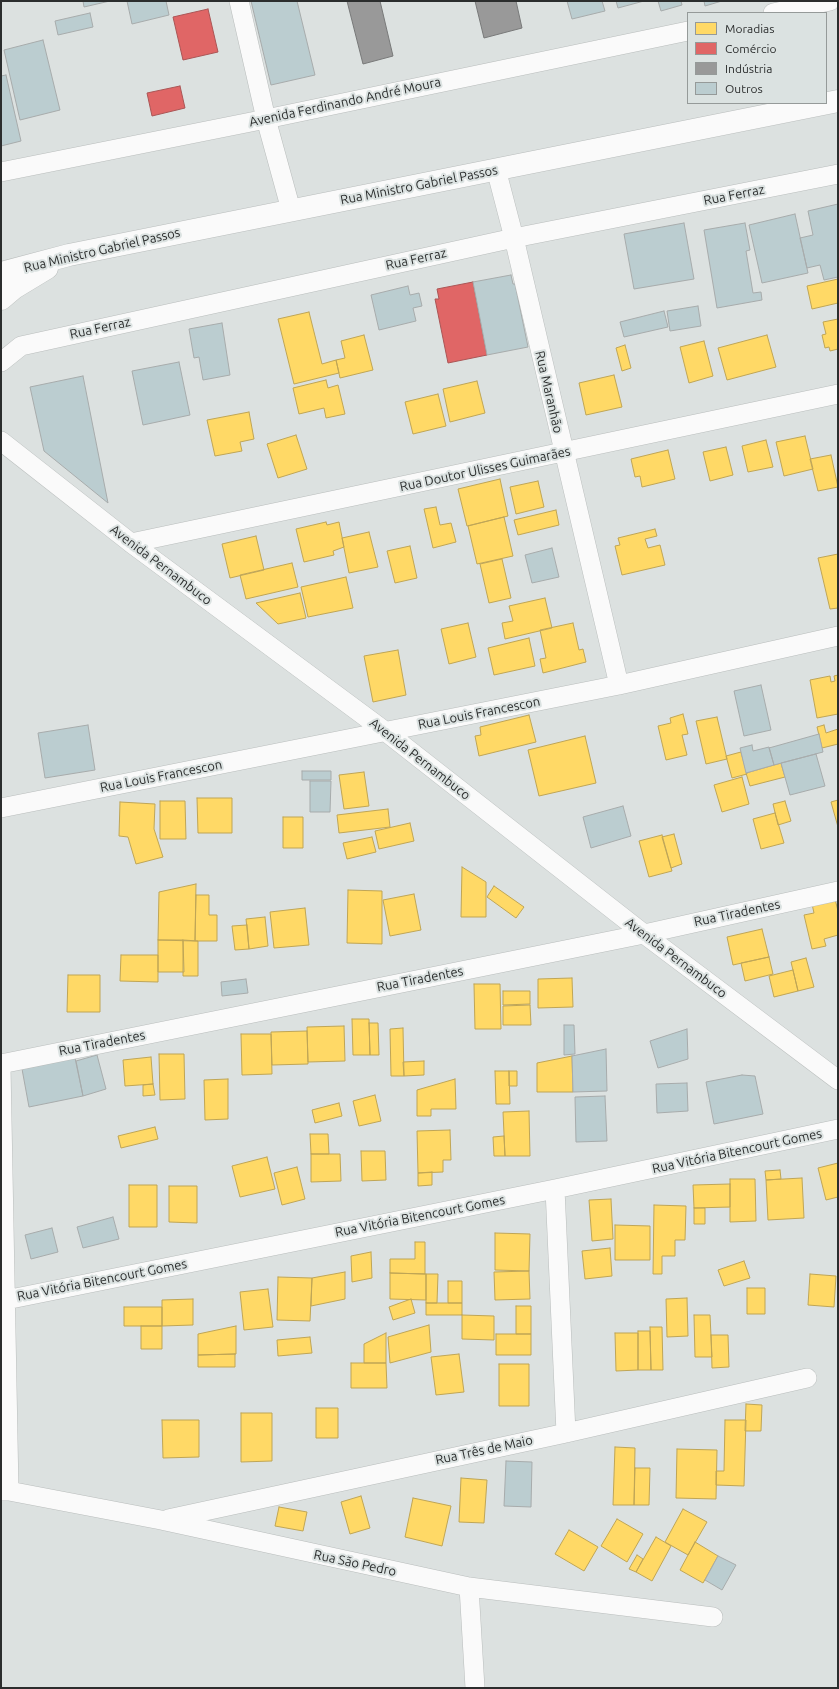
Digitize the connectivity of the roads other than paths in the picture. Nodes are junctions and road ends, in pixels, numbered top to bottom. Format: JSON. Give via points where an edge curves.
{"nodes":[{"id":1,"x":239,"y":1,"type":"edge"},
{"id":2,"x":830,"y":1,"type":"edge"},
{"id":3,"x":778,"y":12,"type":"edge"},
{"id":4,"x":687,"y":31,"type":"edge"},
{"id":5,"x":838,"y":101,"type":"edge"},
{"id":6,"x":827,"y":103,"type":"edge"},
{"id":7,"x":823,"y":104,"type":"edge"},
{"id":8,"x":266,"y":119,"type":"junction"},
{"id":9,"x":496,"y":169,"type":"junction"},
{"id":10,"x":1,"y":172,"type":"edge"},
{"id":11,"x":838,"y":174,"type":"edge"},
{"id":12,"x":292,"y":210,"type":"junction"},
{"id":13,"x":514,"y":238,"type":"junction"},
{"id":14,"x":68,"y":255,"type":"junction"},
{"id":15,"x":1,"y":273,"type":"edge"},
{"id":16,"x":1,"y":298,"type":"edge"},
{"id":17,"x":1,"y":362,"type":"edge"},
{"id":18,"x":838,"y":394,"type":"edge"},
{"id":19,"x":1,"y":441,"type":"edge"},
{"id":20,"x":563,"y":453,"type":"junction"},
{"id":21,"x":131,"y":543,"type":"junction"},
{"id":22,"x":838,"y":636,"type":"edge"},
{"id":23,"x":619,"y":685,"type":"junction"},
{"id":24,"x":386,"y":732,"type":"junction"},
{"id":25,"x":1,"y":808,"type":"edge"},
{"id":26,"x":838,"y":891,"type":"edge"},
{"id":27,"x":644,"y":934,"type":"junction"},
{"id":28,"x":1,"y":1064,"type":"edge"},
{"id":29,"x":1,"y":1067,"type":"edge"},
{"id":30,"x":838,"y":1080,"type":"edge"},
{"id":31,"x":838,"y":1129,"type":"edge"},
{"id":32,"x":555,"y":1189,"type":"junction"},
{"id":33,"x":3,"y":1300,"type":"edge"},
{"id":34,"x":807,"y":1378,"type":"dead end"},
{"id":35,"x":566,"y":1433,"type":"junction"},
{"id":36,"x":5,"y":1491,"type":"edge"},
{"id":37,"x":161,"y":1520,"type":"junction"},
{"id":38,"x":469,"y":1587,"type":"junction"},
{"id":39,"x":713,"y":1617,"type":"dead end"},
{"id":40,"x":475,"y":1688,"type":"edge"}],
"edges":[{"from":1,"to":8,"type":"street"},
{"from":2,"to":3,"type":"street"},
{"from":4,"to":8,"type":"street","name":"Avenida Ferdinando André Moura"},
{"from":5,"to":6,"type":"main road","name":"Rua Ministro Gabriel Passos"},
{"from":7,"to":9,"type":"main road","name":"Rua Ministro Gabriel Passos"},
{"from":8,"to":10,"type":"street","name":"Avenida Ferdinando André Moura"},
{"from":8,"to":12,"type":"street"},
{"from":9,"to":12,"type":"main road","name":"Rua Ministro Gabriel Passos"},
{"from":9,"to":13,"type":"street","name":"Rua Maranhão"},
{"from":11,"to":13,"type":"street","name":"Rua Ferraz"},
{"from":12,"to":14,"type":"main road","name":"Rua Ministro Gabriel Passos"},
{"from":13,"to":17,"type":"street","name":"Rua Ferraz","via":[[21,346]]},
{"from":13,"to":20,"type":"street","name":"Rua Maranhão"},
{"from":14,"to":15,"type":"main road","name":"Rua Ministro Gabriel Passos"},
{"from":14,"to":16,"type":"main road"},
{"from":18,"to":20,"type":"street","name":"Rua Doutor Ulisses Guimarães"},
{"from":19,"to":21,"type":"street","name":"Avenida Pernambuco"},
{"from":20,"to":21,"type":"street","name":"Rua Doutor Ulisses Guimarães"},
{"from":20,"to":23,"type":"street","name":"Rua Maranhão"},
{"from":21,"to":24,"type":"street","name":"Avenida Pernambuco"},
{"from":22,"to":23,"type":"street","name":"Rua Louis Francescon"},
{"from":23,"to":24,"type":"street","name":"Rua Louis Francescon"},
{"from":24,"to":25,"type":"street","name":"Rua Louis Francescon"},
{"from":24,"to":27,"type":"street","name":"Avenida Pernambuco"},
{"from":26,"to":27,"type":"street","name":"Rua Tiradentes"},
{"from":27,"to":28,"type":"street","name":"Rua Tiradentes"},
{"from":27,"to":30,"type":"street","name":"Avenida Pernambuco"},
{"from":29,"to":33,"type":"street"},
{"from":31,"to":32,"type":"street","name":"Rua Vitória Bitencourt Gomes"},
{"from":32,"to":33,"type":"street","name":"Rua Vitória Bitencourt Gomes"},
{"from":32,"to":35,"type":"street"},
{"from":33,"to":36,"type":"street"},
{"from":34,"to":35,"type":"street","name":"Rua Três de Maio"},
{"from":35,"to":37,"type":"street","name":"Rua Três de Maio"},
{"from":36,"to":37,"type":"street","name":"Rua São Pedro"},
{"from":37,"to":38,"type":"street","name":"Rua São Pedro"},
{"from":38,"to":39,"type":"street","name":"Rua São Pedro"},
{"from":38,"to":40,"type":"street"}]}
